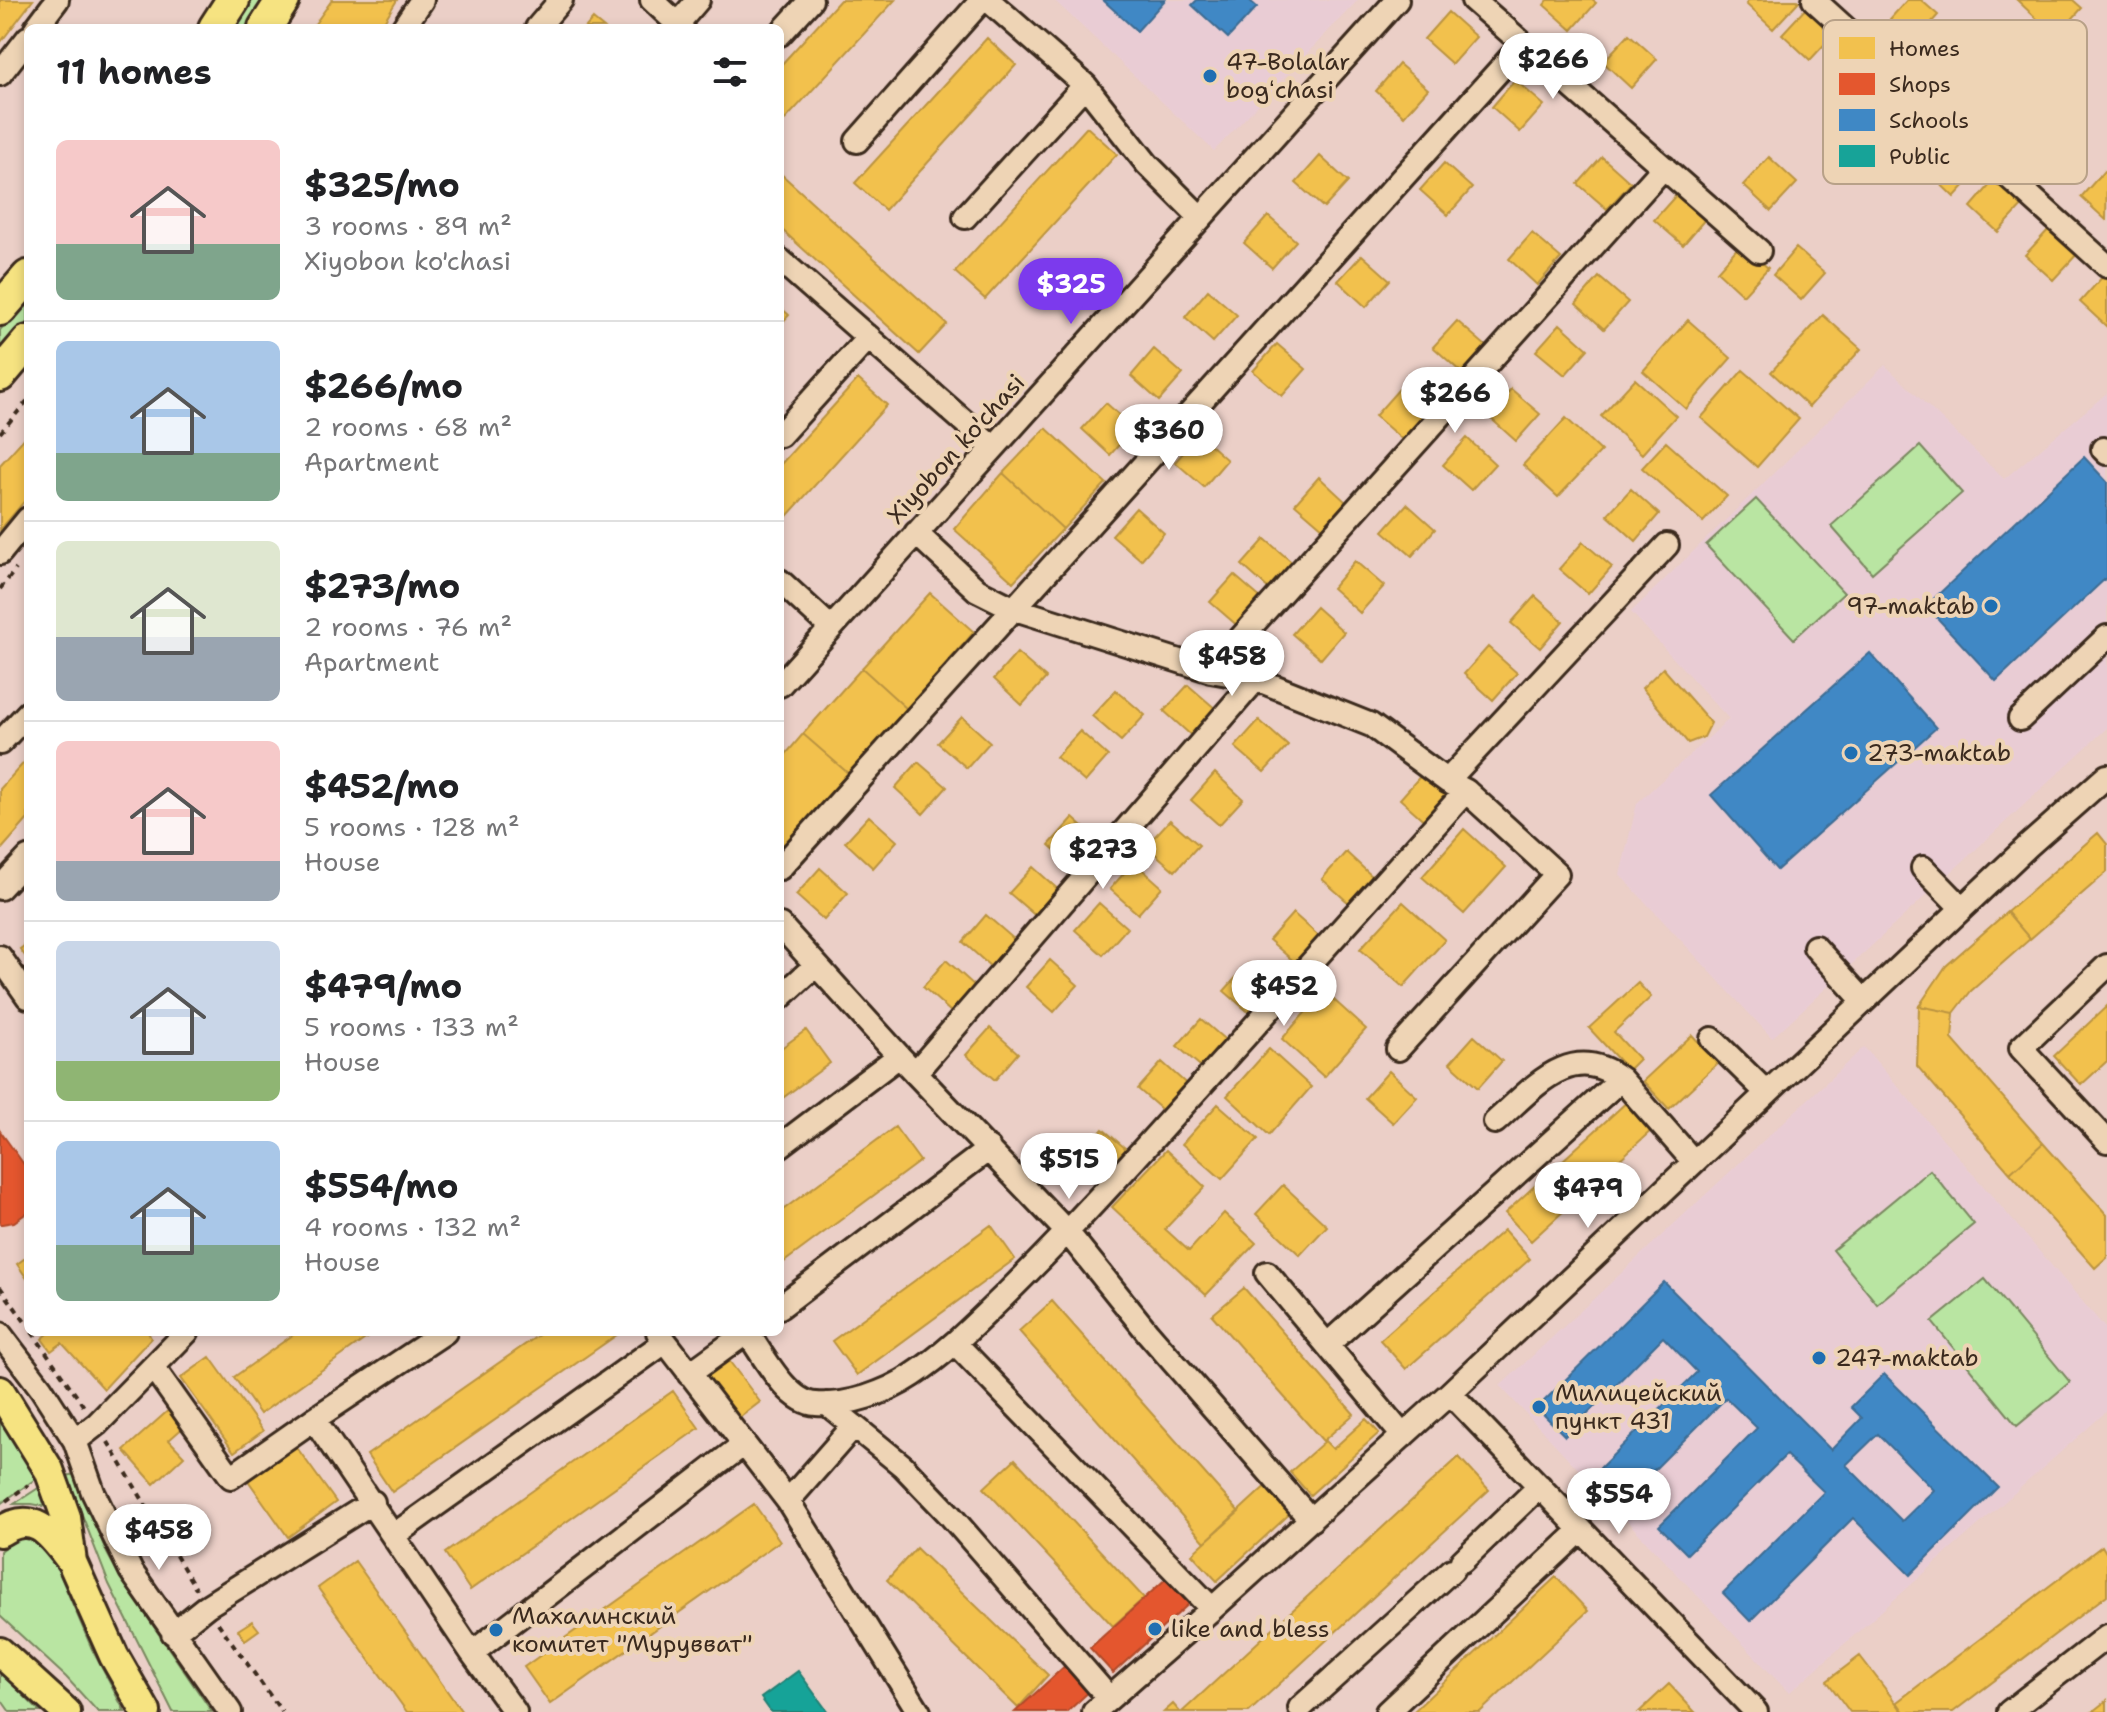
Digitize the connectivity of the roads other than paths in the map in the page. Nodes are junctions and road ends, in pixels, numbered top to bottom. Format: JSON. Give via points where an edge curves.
{"nodes":[{"id":1,"x":57,"y":0,"type":"edge"},
{"id":2,"x":233,"y":0,"type":"edge"},
{"id":3,"x":283,"y":0,"type":"edge"},
{"id":4,"x":422,"y":0,"type":"edge"},
{"id":5,"x":561,"y":0,"type":"edge"},
{"id":6,"x":652,"y":0,"type":"edge"},
{"id":7,"x":698,"y":0,"type":"edge"},
{"id":8,"x":811,"y":0,"type":"edge"},
{"id":9,"x":985,"y":0,"type":"edge"},
{"id":10,"x":1397,"y":0,"type":"edge"},
{"id":11,"x":1473,"y":0,"type":"edge"},
{"id":12,"x":1814,"y":0,"type":"edge"},
{"id":13,"x":1836,"y":20,"type":"edge"},
{"id":14,"x":39,"y":24,"type":"edge"},
{"id":15,"x":218,"y":24,"type":"edge"},
{"id":16,"x":268,"y":24,"type":"edge"},
{"id":17,"x":406,"y":24,"type":"edge"},
{"id":18,"x":540,"y":24,"type":"edge"},
{"id":19,"x":675,"y":24,"type":"edge"},
{"id":20,"x":680,"y":24,"type":"edge"},
{"id":21,"x":784,"y":30,"type":"edge"},
{"id":22,"x":24,"y":43,"type":"edge"},
{"id":23,"x":1523,"y":44,"type":"junction"},
{"id":24,"x":0,"y":74,"type":"edge"},
{"id":25,"x":1085,"y":85,"type":"junction"},
{"id":26,"x":857,"y":141,"type":"dead end"},
{"id":27,"x":1664,"y":167,"type":"junction"},
{"id":28,"x":2017,"y":184,"type":"edge"},
{"id":29,"x":965,"y":217,"type":"dead end"},
{"id":30,"x":1200,"y":217,"type":"junction"},
{"id":31,"x":1759,"y":251,"type":"dead end"},
{"id":32,"x":784,"y":263,"type":"edge"},
{"id":33,"x":2107,"y":266,"type":"edge"},
{"id":34,"x":24,"y":282,"type":"edge"},
{"id":35,"x":0,"y":309,"type":"edge"},
{"id":36,"x":869,"y":337,"type":"junction"},
{"id":37,"x":24,"y":347,"type":"edge"},
{"id":38,"x":0,"y":375,"type":"edge"},
{"id":39,"x":784,"y":431,"type":"edge"},
{"id":40,"x":993,"y":447,"type":"junction"},
{"id":41,"x":24,"y":524,"type":"edge"},
{"id":42,"x":916,"y":533,"type":"junction"},
{"id":43,"x":1667,"y":545,"type":"dead end"},
{"id":44,"x":0,"y":553,"type":"edge"},
{"id":45,"x":784,"y":585,"type":"edge"},
{"id":46,"x":1015,"y":609,"type":"junction"},
{"id":47,"x":831,"y":628,"type":"junction"},
{"id":48,"x":2107,"y":637,"type":"edge"},
{"id":49,"x":1211,"y":671,"type":"junction"},
{"id":50,"x":1256,"y":679,"type":"junction"},
{"id":51,"x":784,"y":681,"type":"edge"},
{"id":52,"x":24,"y":717,"type":"edge"},
{"id":53,"x":2020,"y":719,"type":"dead end"},
{"id":54,"x":0,"y":743,"type":"edge"},
{"id":55,"x":2107,"y":776,"type":"edge"},
{"id":56,"x":1456,"y":786,"type":"junction"},
{"id":57,"x":24,"y":862,"type":"edge"},
{"id":58,"x":784,"y":864,"type":"edge"},
{"id":59,"x":1923,"y":868,"type":"dead end"},
{"id":60,"x":0,"y":888,"type":"edge"},
{"id":61,"x":1962,"y":908,"type":"junction"},
{"id":62,"x":784,"y":929,"type":"edge"},
{"id":63,"x":1815,"y":947,"type":"dead end"},
{"id":64,"x":0,"y":957,"type":"edge"},
{"id":65,"x":816,"y":965,"type":"junction"},
{"id":66,"x":2107,"y":966,"type":"edge"},
{"id":67,"x":24,"y":991,"type":"edge"},
{"id":68,"x":784,"y":994,"type":"edge"},
{"id":69,"x":1864,"y":1001,"type":"junction"},
{"id":70,"x":1712,"y":1039,"type":"dead end"},
{"id":71,"x":1398,"y":1049,"type":"dead end"},
{"id":72,"x":899,"y":1056,"type":"junction"},
{"id":73,"x":915,"y":1073,"type":"junction"},
{"id":74,"x":1621,"y":1079,"type":"junction"},
{"id":75,"x":1767,"y":1093,"type":"junction"},
{"id":76,"x":1495,"y":1122,"type":"dead end"},
{"id":77,"x":2107,"y":1141,"type":"edge"},
{"id":78,"x":784,"y":1143,"type":"edge"},
{"id":79,"x":989,"y":1149,"type":"junction"},
{"id":80,"x":1694,"y":1162,"type":"junction"},
{"id":81,"x":1068,"y":1233,"type":"junction"},
{"id":82,"x":1267,"y":1273,"type":"dead end"},
{"id":83,"x":784,"y":1304,"type":"edge"},
{"id":84,"x":0,"y":1334,"type":"edge"},
{"id":85,"x":183,"y":1336,"type":"edge"},
{"id":86,"x":439,"y":1336,"type":"edge"},
{"id":87,"x":741,"y":1336,"type":"edge"},
{"id":88,"x":750,"y":1336,"type":"edge"},
{"id":89,"x":662,"y":1337,"type":"edge"},
{"id":90,"x":955,"y":1343,"type":"junction"},
{"id":91,"x":1327,"y":1345,"type":"junction"},
{"id":92,"x":153,"y":1367,"type":"junction"},
{"id":93,"x":689,"y":1374,"type":"junction"},
{"id":94,"x":0,"y":1391,"type":"edge"},
{"id":95,"x":1450,"y":1393,"type":"junction"},
{"id":96,"x":827,"y":1404,"type":"junction"},
{"id":97,"x":314,"y":1419,"type":"junction"},
{"id":98,"x":853,"y":1427,"type":"junction"},
{"id":99,"x":1403,"y":1436,"type":"junction"},
{"id":100,"x":75,"y":1441,"type":"junction"},
{"id":101,"x":744,"y":1444,"type":"junction"},
{"id":102,"x":1540,"y":1486,"type":"junction"},
{"id":103,"x":788,"y":1501,"type":"junction"},
{"id":104,"x":373,"y":1502,"type":"junction"},
{"id":105,"x":1311,"y":1520,"type":"junction"},
{"id":106,"x":1581,"y":1530,"type":"junction"},
{"id":107,"x":0,"y":1532,"type":"edge"},
{"id":108,"x":394,"y":1535,"type":"junction"},
{"id":109,"x":72,"y":1562,"type":"junction"},
{"id":110,"x":1212,"y":1609,"type":"junction"},
{"id":111,"x":173,"y":1633,"type":"junction"},
{"id":112,"x":2107,"y":1636,"type":"edge"},
{"id":113,"x":0,"y":1652,"type":"edge"},
{"id":114,"x":472,"y":1653,"type":"junction"},
{"id":115,"x":1102,"y":1705,"type":"edge"},
{"id":116,"x":1299,"y":1711,"type":"edge"},
{"id":117,"x":1753,"y":1711,"type":"edge"},
{"id":118,"x":66,"y":1712,"type":"edge"},
{"id":119,"x":146,"y":1712,"type":"edge"},
{"id":120,"x":230,"y":1712,"type":"edge"},
{"id":121,"x":515,"y":1712,"type":"edge"},
{"id":122,"x":919,"y":1712,"type":"edge"},
{"id":123,"x":1387,"y":1712,"type":"edge"},
{"id":124,"x":2009,"y":1712,"type":"edge"}],
"edges":[{"from":1,"to":14,"type":"street"},
{"from":2,"to":15,"type":"highway"},
{"from":3,"to":16,"type":"highway"},
{"from":4,"to":17,"type":"street"},
{"from":5,"to":18,"type":"street"},
{"from":6,"to":19,"type":"street"},
{"from":7,"to":20,"type":"street"},
{"from":8,"to":21,"type":"street"},
{"from":9,"to":25,"type":"street"},
{"from":9,"to":26,"type":"street"},
{"from":10,"to":30,"type":"street","name":"Xiyobon ko'chasi"},
{"from":11,"to":23,"type":"street"},
{"from":12,"to":13,"type":"street"},
{"from":22,"to":24,"type":"street"},
{"from":23,"to":27,"type":"street"},
{"from":23,"to":46,"type":"street"},
{"from":25,"to":29,"type":"street"},
{"from":25,"to":30,"type":"street","via":[[1147,164]]},
{"from":27,"to":31,"type":"street"},
{"from":27,"to":49,"type":"street"},
{"from":28,"to":33,"type":"street"},
{"from":30,"to":40,"type":"street","name":"Xiyobon ko'chasi"},
{"from":32,"to":36,"type":"street"},
{"from":34,"to":35,"type":"highway"},
{"from":36,"to":39,"type":"street"},
{"from":36,"to":40,"type":"street"},
{"from":37,"to":38,"type":"highway"},
{"from":40,"to":42,"type":"street","name":"Xiyobon ko'chasi"},
{"from":41,"to":44,"type":"street"},
{"from":42,"to":46,"type":"street","via":[[977,590]]},
{"from":42,"to":47,"type":"street","name":"Xiyobon ko'chasi"},
{"from":43,"to":56,"type":"street"},
{"from":45,"to":47,"type":"street"},
{"from":46,"to":49,"type":"street"},
{"from":46,"to":58,"type":"street"},
{"from":47,"to":51,"type":"street","name":"Xiyobon ko'chasi"},
{"from":48,"to":53,"type":"street"},
{"from":49,"to":50,"type":"street"},
{"from":50,"to":56,"type":"street","via":[[1371,725]]},
{"from":50,"to":73,"type":"street"},
{"from":52,"to":54,"type":"street"},
{"from":55,"to":61,"type":"street"},
{"from":56,"to":71,"type":"street","via":[[1557,874]]},
{"from":56,"to":81,"type":"street"},
{"from":57,"to":60,"type":"street"},
{"from":59,"to":61,"type":"street"},
{"from":61,"to":69,"type":"street"},
{"from":62,"to":65,"type":"street"},
{"from":63,"to":69,"type":"street"},
{"from":64,"to":67,"type":"street"},
{"from":65,"to":68,"type":"street"},
{"from":65,"to":72,"type":"street"},
{"from":66,"to":77,"type":"street","via":[[2021,1048]]},
{"from":69,"to":75,"type":"street"},
{"from":70,"to":75,"type":"street"},
{"from":72,"to":73,"type":"street"},
{"from":72,"to":78,"type":"street"},
{"from":73,"to":79,"type":"street"},
{"from":74,"to":76,"type":"street","via":[[1589,1063],[1554,1071]]},
{"from":74,"to":80,"type":"street"},
{"from":74,"to":91,"type":"street"},
{"from":75,"to":80,"type":"street"},
{"from":79,"to":81,"type":"street"},
{"from":79,"to":83,"type":"street"},
{"from":80,"to":95,"type":"street"},
{"from":81,"to":90,"type":"street"},
{"from":81,"to":105,"type":"street"},
{"from":82,"to":91,"type":"street"},
{"from":84,"to":100,"type":"street"},
{"from":85,"to":92,"type":"street"},
{"from":86,"to":97,"type":"street"},
{"from":87,"to":93,"type":"street"},
{"from":88,"to":96,"type":"street","via":[[793,1395]]},
{"from":89,"to":93,"type":"street"},
{"from":89,"to":108,"type":"street"},
{"from":90,"to":96,"type":"street","via":[[892,1388]]},
{"from":90,"to":110,"type":"street"},
{"from":91,"to":99,"type":"street"},
{"from":92,"to":97,"type":"street","via":[[231,1477]]},
{"from":92,"to":100,"type":"street"},
{"from":93,"to":101,"type":"street"},
{"from":94,"to":109,"type":"main road","via":[[49,1470],[66,1517]]},
{"from":95,"to":99,"type":"street"},
{"from":95,"to":102,"type":"street"},
{"from":96,"to":98,"type":"street"},
{"from":97,"to":104,"type":"street"},
{"from":98,"to":103,"type":"street"},
{"from":98,"to":115,"type":"street","via":[[903,1466],[949,1514]]},
{"from":99,"to":105,"type":"street"},
{"from":100,"to":111,"type":"street","via":[[121,1553]]},
{"from":101,"to":103,"type":"street"},
{"from":101,"to":114,"type":"street"},
{"from":102,"to":106,"type":"street"},
{"from":102,"to":116,"type":"street"},
{"from":103,"to":122,"type":"street"},
{"from":104,"to":108,"type":"street"},
{"from":104,"to":111,"type":"street"},
{"from":105,"to":110,"type":"street"},
{"from":106,"to":117,"type":"street"},
{"from":106,"to":123,"type":"street"},
{"from":107,"to":109,"type":"main road","via":[[18,1523],[34,1524],[52,1536]]},
{"from":108,"to":114,"type":"street"},
{"from":109,"to":119,"type":"main road"},
{"from":110,"to":115,"type":"street"},
{"from":111,"to":120,"type":"street"},
{"from":112,"to":124,"type":"street"},
{"from":113,"to":118,"type":"main road"},
{"from":114,"to":121,"type":"street"}]}
